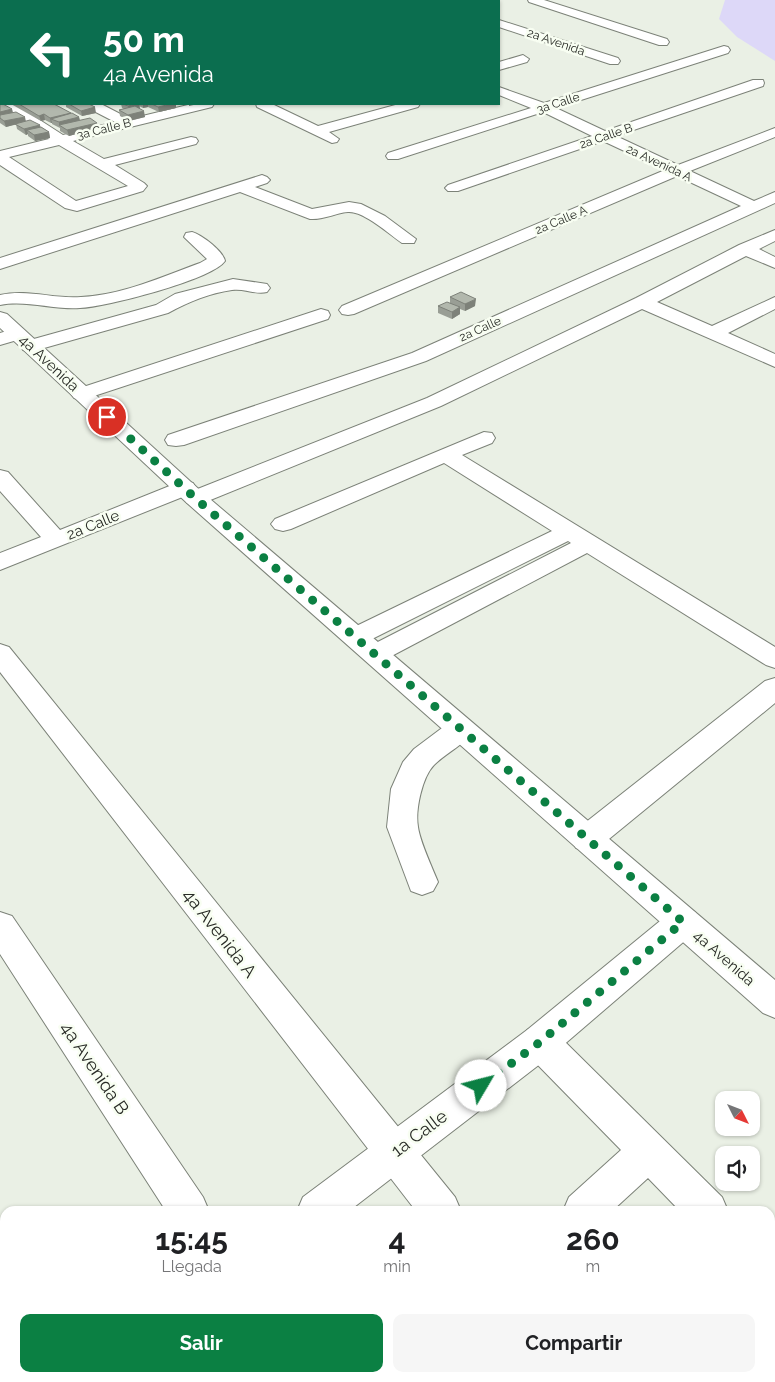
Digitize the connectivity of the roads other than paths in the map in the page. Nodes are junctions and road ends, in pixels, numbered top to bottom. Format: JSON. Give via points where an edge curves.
{"nodes":[{"id":1,"x":533,"y":0,"type":"edge"},
{"id":2,"x":500,"y":23,"type":"edge"},
{"id":3,"x":663,"y":42,"type":"dead end"},
{"id":4,"x":724,"y":50,"type":"dead end"},
{"id":5,"x":524,"y":59,"type":"dead end"},
{"id":6,"x":614,"y":61,"type":"dead end"},
{"id":7,"x":500,"y":66,"type":"edge"},
{"id":8,"x":758,"y":84,"type":"dead end"},
{"id":9,"x":504,"y":93,"type":"edge"},
{"id":10,"x":8,"y":105,"type":"edge"},
{"id":11,"x":93,"y":105,"type":"edge"},
{"id":12,"x":268,"y":105,"type":"edge"},
{"id":13,"x":409,"y":105,"type":"edge"},
{"id":14,"x":185,"y":106,"type":"edge"},
{"id":15,"x":539,"y":109,"type":"junction"},
{"id":16,"x":127,"y":123,"type":"junction"},
{"id":17,"x":317,"y":131,"type":"junction"},
{"id":18,"x":775,"y":132,"type":"edge"},
{"id":19,"x":600,"y":139,"type":"junction"},
{"id":20,"x":61,"y":140,"type":"junction"},
{"id":21,"x":191,"y":140,"type":"dead end"},
{"id":22,"x":336,"y":140,"type":"dead end"},
{"id":23,"x":393,"y":156,"type":"dead end"},
{"id":24,"x":0,"y":157,"type":"edge"},
{"id":25,"x":103,"y":164,"type":"junction"},
{"id":26,"x":672,"y":173,"type":"junction"},
{"id":27,"x":262,"y":180,"type":"dead end"},
{"id":28,"x":240,"y":187,"type":"junction"},
{"id":29,"x":453,"y":188,"type":"dead end"},
{"id":30,"x":775,"y":197,"type":"edge"},
{"id":31,"x":748,"y":208,"type":"junction"},
{"id":32,"x":775,"y":235,"type":"edge"},
{"id":33,"x":192,"y":237,"type":"dead end"},
{"id":34,"x":408,"y":240,"type":"dead end"},
{"id":35,"x":745,"y":249,"type":"junction"},
{"id":36,"x":775,"y":263,"type":"edge"},
{"id":37,"x":0,"y":264,"type":"edge"},
{"id":38,"x":261,"y":288,"type":"dead end"},
{"id":39,"x":0,"y":300,"type":"edge"},
{"id":40,"x":642,"y":302,"type":"junction"},
{"id":41,"x":774,"y":302,"type":"edge"},
{"id":42,"x":348,"y":310,"type":"dead end"},
{"id":43,"x":321,"y":315,"type":"dead end"},
{"id":44,"x":713,"y":333,"type":"junction"},
{"id":45,"x":12,"y":334,"type":"edge"},
{"id":46,"x":775,"y":361,"type":"edge"},
{"id":47,"x":81,"y":394,"type":"junction"},
{"id":48,"x":484,"y":438,"type":"dead end"},
{"id":49,"x":176,"y":440,"type":"dead end"},
{"id":50,"x":446,"y":455,"type":"junction"},
{"id":51,"x":0,"y":477,"type":"edge"},
{"id":52,"x":190,"y":493,"type":"junction"},
{"id":53,"x":283,"y":524,"type":"dead end"},
{"id":54,"x":579,"y":537,"type":"junction"},
{"id":55,"x":56,"y":540,"type":"junction"},
{"id":56,"x":0,"y":562,"type":"edge"},
{"id":57,"x":355,"y":637,"type":"junction"},
{"id":58,"x":0,"y":654,"type":"edge"},
{"id":59,"x":375,"y":654,"type":"junction"},
{"id":60,"x":775,"y":658,"type":"edge"},
{"id":61,"x":775,"y":688,"type":"edge"},
{"id":62,"x":460,"y":728,"type":"junction"},
{"id":63,"x":587,"y":839,"type":"junction"},
{"id":64,"x":422,"y":882,"type":"dead end"},
{"id":65,"x":683,"y":922,"type":"junction"},
{"id":66,"x":0,"y":926,"type":"edge"},
{"id":67,"x":775,"y":1002,"type":"edge"},
{"id":68,"x":540,"y":1042,"type":"junction"},
{"id":69,"x":649,"y":1150,"type":"junction"},
{"id":70,"x":393,"y":1152,"type":"junction"},
{"id":71,"x":186,"y":1206,"type":"edge"},
{"id":72,"x":323,"y":1206,"type":"edge"},
{"id":73,"x":437,"y":1206,"type":"edge"},
{"id":74,"x":588,"y":1206,"type":"edge"},
{"id":75,"x":703,"y":1206,"type":"edge"}],
"edges":[{"from":1,"to":3,"type":"street"},
{"from":2,"to":6,"type":"street","name":"2a Avenida"},
{"from":4,"to":15,"type":"street","name":"3a Calle"},
{"from":5,"to":7,"type":"street"},
{"from":8,"to":19,"type":"street","name":"2a Calle B"},
{"from":9,"to":15,"type":"street","name":"2a Avenida A"},
{"from":10,"to":20,"type":"street"},
{"from":11,"to":16,"type":"street"},
{"from":12,"to":17,"type":"street"},
{"from":13,"to":17,"type":"street"},
{"from":14,"to":16,"type":"street","name":"3a Calle B"},
{"from":15,"to":19,"type":"street","name":"2a Avenida A"},
{"from":15,"to":23,"type":"street","name":"3a Calle"},
{"from":16,"to":20,"type":"street","name":"3a Calle B"},
{"from":17,"to":22,"type":"street"},
{"from":18,"to":26,"type":"street","name":"2a Calle A"},
{"from":19,"to":26,"type":"street","name":"2a Avenida A"},
{"from":19,"to":29,"type":"street","name":"2a Calle B"},
{"from":20,"to":24,"type":"street","name":"3a Calle B"},
{"from":20,"to":25,"type":"street"},
{"from":21,"to":25,"type":"street"},
{"from":24,"to":25,"type":"street","via":[[77,206],[138,188]]},
{"from":26,"to":31,"type":"street","name":"2a Avenida A"},
{"from":26,"to":42,"type":"street","name":"2a Calle A"},
{"from":27,"to":28,"type":"street"},
{"from":28,"to":34,"type":"street","via":[[310,214],[358,208]]},
{"from":28,"to":37,"type":"street"},
{"from":30,"to":31,"type":"street","name":"2a Calle"},
{"from":31,"to":49,"type":"street","name":"2a Calle","via":[[419,357]]},
{"from":32,"to":35,"type":"street","name":"2a Calle"},
{"from":33,"to":39,"type":"street","via":[[216,261],[124,296],[80,304],[28,296]]},
{"from":35,"to":36,"type":"street"},
{"from":35,"to":40,"type":"street","name":"2a Calle"},
{"from":38,"to":45,"type":"street","via":[[235,284],[220,286],[181,298],[162,309]]},
{"from":40,"to":44,"type":"street"},
{"from":40,"to":52,"type":"street","name":"2a Calle","via":[[434,402]]},
{"from":41,"to":44,"type":"street"},
{"from":43,"to":47,"type":"street"},
{"from":44,"to":46,"type":"street"},
{"from":45,"to":47,"type":"street","name":"4a Avenida"},
{"from":47,"to":52,"type":"street","name":"4a Avenida"},
{"from":48,"to":50,"type":"street"},
{"from":50,"to":53,"type":"street"},
{"from":50,"to":54,"type":"street"},
{"from":51,"to":55,"type":"street"},
{"from":52,"to":55,"type":"street","name":"2a Calle"},
{"from":52,"to":57,"type":"street","name":"4a Avenida"},
{"from":54,"to":57,"type":"street"},
{"from":54,"to":59,"type":"street"},
{"from":54,"to":60,"type":"street"},
{"from":55,"to":56,"type":"street","name":"2a Calle"},
{"from":57,"to":59,"type":"street","name":"4a Avenida"},
{"from":58,"to":70,"type":"street","name":"4a Avenida A"},
{"from":59,"to":62,"type":"street","name":"4a Avenida"},
{"from":61,"to":63,"type":"street"},
{"from":62,"to":63,"type":"street","name":"4a Avenida"},
{"from":62,"to":64,"type":"street","via":[[424,757],[413,770],[406,789],[402,827]]},
{"from":63,"to":65,"type":"street","name":"4a Avenida"},
{"from":65,"to":67,"type":"street","name":"4a Avenida"},
{"from":65,"to":68,"type":"street","name":"1a Calle"},
{"from":66,"to":71,"type":"street","name":"4a Avenida B"},
{"from":68,"to":69,"type":"street"},
{"from":68,"to":70,"type":"street","name":"1a Calle"},
{"from":69,"to":74,"type":"street"},
{"from":69,"to":75,"type":"street"},
{"from":70,"to":72,"type":"street","name":"1a Calle"},
{"from":70,"to":73,"type":"street","name":"4a Avenida A"}]}
